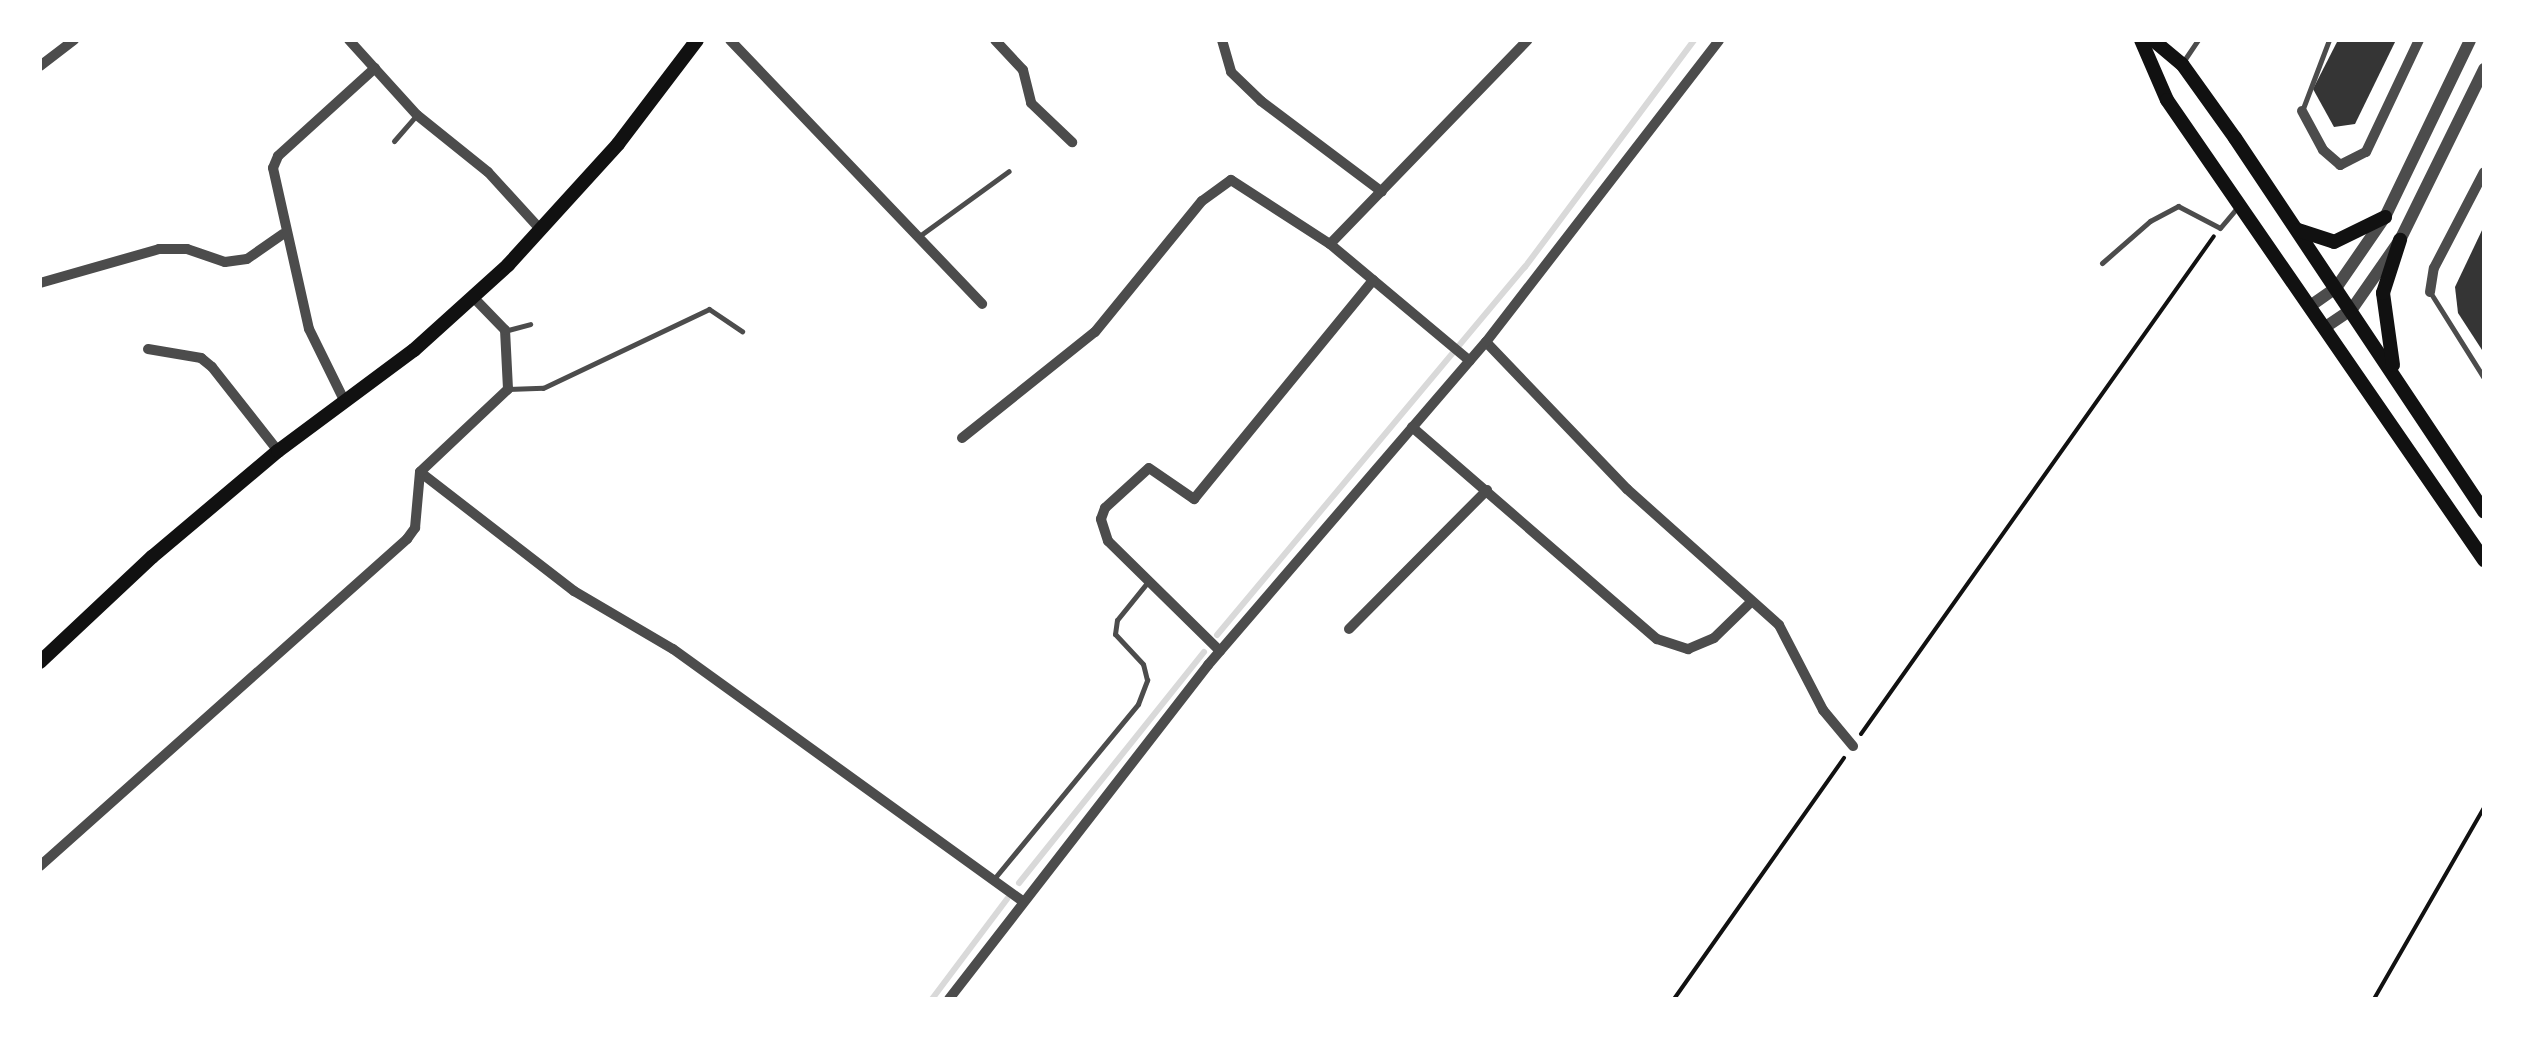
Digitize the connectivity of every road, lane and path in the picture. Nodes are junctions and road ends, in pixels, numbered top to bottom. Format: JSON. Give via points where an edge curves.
{"nodes":[{"id":1,"x":74,"y":40,"type":"edge"},
{"id":2,"x":348,"y":40,"type":"edge"},
{"id":3,"x":697,"y":40,"type":"edge"},
{"id":4,"x":730,"y":40,"type":"edge"},
{"id":5,"x":996,"y":40,"type":"edge"},
{"id":6,"x":1222,"y":40,"type":"edge"},
{"id":7,"x":1528,"y":40,"type":"edge"},
{"id":8,"x":1720,"y":40,"type":"edge"},
{"id":9,"x":2141,"y":40,"type":"edge"},
{"id":10,"x":2153,"y":40,"type":"edge"},
{"id":11,"x":2198,"y":40,"type":"edge"},
{"id":12,"x":2329,"y":40,"type":"edge"},
{"id":13,"x":2419,"y":40,"type":"edge"},
{"id":14,"x":2470,"y":40,"type":"edge"},
{"id":15,"x":2182,"y":64,"type":"junction"},
{"id":16,"x":40,"y":66,"type":"edge"},
{"id":17,"x":375,"y":68,"type":"junction"},
{"id":18,"x":2484,"y":69,"type":"edge"},
{"id":19,"x":2302,"y":112,"type":"joint"},
{"id":20,"x":417,"y":115,"type":"junction"},
{"id":21,"x":394,"y":141,"type":"dead end"},
{"id":22,"x":1072,"y":142,"type":"dead end"},
{"id":23,"x":1009,"y":171,"type":"dead end"},
{"id":24,"x":2484,"y":172,"type":"edge"},
{"id":25,"x":1382,"y":192,"type":"junction"},
{"id":26,"x":2242,"y":202,"type":"junction"},
{"id":27,"x":2385,"y":217,"type":"junction"},
{"id":28,"x":2220,"y":228,"type":"junction"},
{"id":29,"x":541,"y":230,"type":"junction"},
{"id":30,"x":2298,"y":230,"type":"junction"},
{"id":31,"x":283,"y":234,"type":"junction"},
{"id":32,"x":918,"y":237,"type":"junction"},
{"id":33,"x":2400,"y":240,"type":"junction"},
{"id":34,"x":1330,"y":244,"type":"junction"},
{"id":35,"x":2102,"y":262,"type":"dead end"},
{"id":36,"x":1373,"y":280,"type":"junction"},
{"id":37,"x":40,"y":283,"type":"edge"},
{"id":38,"x":2336,"y":288,"type":"junction"},
{"id":39,"x":2430,"y":292,"type":"joint"},
{"id":40,"x":473,"y":297,"type":"junction"},
{"id":41,"x":982,"y":304,"type":"dead end"},
{"id":42,"x":2313,"y":304,"type":"junction"},
{"id":43,"x":2352,"y":310,"type":"junction"},
{"id":44,"x":530,"y":324,"type":"dead end"},
{"id":45,"x":2327,"y":326,"type":"junction"},
{"id":46,"x":505,"y":330,"type":"junction"},
{"id":47,"x":742,"y":331,"type":"dead end"},
{"id":48,"x":1486,"y":342,"type":"junction"},
{"id":49,"x":148,"y":349,"type":"dead end"},
{"id":50,"x":1467,"y":359,"type":"junction"},
{"id":51,"x":2484,"y":378,"type":"edge"},
{"id":52,"x":2399,"y":384,"type":"junction"},
{"id":53,"x":508,"y":390,"type":"junction"},
{"id":54,"x":344,"y":400,"type":"junction"},
{"id":55,"x":1412,"y":427,"type":"junction"},
{"id":56,"x":962,"y":438,"type":"dead end"},
{"id":57,"x":278,"y":451,"type":"junction"},
{"id":58,"x":420,"y":472,"type":"junction"},
{"id":59,"x":1486,"y":490,"type":"junction"},
{"id":60,"x":2484,"y":512,"type":"edge"},
{"id":61,"x":2484,"y":560,"type":"edge"},
{"id":62,"x":1149,"y":581,"type":"junction"},
{"id":63,"x":1751,"y":602,"type":"junction"},
{"id":64,"x":1349,"y":628,"type":"dead end"},
{"id":65,"x":1220,"y":651,"type":"junction"},
{"id":66,"x":40,"y":662,"type":"edge"},
{"id":67,"x":1853,"y":746,"type":"junction"},
{"id":68,"x":2484,"y":808,"type":"edge"},
{"id":69,"x":40,"y":866,"type":"edge"},
{"id":70,"x":993,"y":880,"type":"junction"},
{"id":71,"x":1023,"y":901,"type":"junction"},
{"id":72,"x":950,"y":999,"type":"edge"},
{"id":73,"x":1674,"y":999,"type":"edge"},
{"id":74,"x":2374,"y":999,"type":"edge"}],
"edges":[{"from":1,"to":16,"type":"street"},
{"from":2,"to":17,"type":"street"},
{"from":3,"to":29,"type":"main road"},
{"from":4,"to":32,"type":"street"},
{"from":5,"to":22,"type":"street","via":[[1023,70],[1031,103]]},
{"from":6,"to":25,"type":"street","via":[[1231,72],[1261,101]]},
{"from":7,"to":25,"type":"street"},
{"from":8,"to":48,"type":"street"},
{"from":9,"to":26,"type":"main road","via":[[2167,100]]},
{"from":10,"to":15,"type":"main road"},
{"from":11,"to":15,"type":"lane"},
{"from":12,"to":19,"type":"lane"},
{"from":13,"to":19,"type":"street","via":[[2366,152],[2340,165],[2323,150]]},
{"from":14,"to":27,"type":"street"},
{"from":15,"to":30,"type":"main road"},
{"from":17,"to":20,"type":"street"},
{"from":17,"to":31,"type":"street","via":[[278,156],[274,181]]},
{"from":18,"to":33,"type":"street"},
{"from":20,"to":21,"type":"lane"},
{"from":20,"to":29,"type":"street","via":[[488,172]]},
{"from":23,"to":32,"type":"lane"},
{"from":24,"to":39,"type":"street","via":[[2434,268]]},
{"from":25,"to":34,"type":"street"},
{"from":26,"to":28,"type":"lane"},
{"from":26,"to":42,"type":"main road"},
{"from":27,"to":30,"type":"main road","via":[[2334,242]]},
{"from":27,"to":38,"type":"street"},
{"from":28,"to":35,"type":"lane","via":[[2178,206]]},
{"from":28,"to":67,"type":"path"},
{"from":29,"to":40,"type":"main road"},
{"from":30,"to":38,"type":"main road"},
{"from":31,"to":37,"type":"street","via":[[246,259],[225,262],[187,249],[159,249]]},
{"from":31,"to":54,"type":"street","via":[[309,329]]},
{"from":32,"to":41,"type":"street"},
{"from":33,"to":43,"type":"street"},
{"from":33,"to":52,"type":"main road","via":[[2382,305]]},
{"from":34,"to":36,"type":"street"},
{"from":34,"to":56,"type":"street","via":[[1252,189],[1231,180],[1216,187],[1096,332]]},
{"from":36,"to":50,"type":"street"},
{"from":36,"to":62,"type":"street","via":[[1194,499],[1149,468],[1106,508],[1101,519],[1108,541]]},
{"from":38,"to":42,"type":"street"},
{"from":38,"to":43,"type":"main road"},
{"from":39,"to":51,"type":"lane"},
{"from":40,"to":46,"type":"street"},
{"from":40,"to":54,"type":"main road"},
{"from":42,"to":45,"type":"main road"},
{"from":43,"to":45,"type":"street"},
{"from":43,"to":52,"type":"main road"},
{"from":44,"to":46,"type":"lane"},
{"from":45,"to":61,"type":"main road"},
{"from":46,"to":53,"type":"street"},
{"from":47,"to":53,"type":"lane","via":[[709,309],[543,388]]},
{"from":48,"to":50,"type":"street"},
{"from":48,"to":63,"type":"street","via":[[1626,489]]},
{"from":49,"to":57,"type":"street","via":[[200,358],[212,367]]},
{"from":50,"to":55,"type":"street"},
{"from":52,"to":60,"type":"main road"},
{"from":53,"to":58,"type":"street"},
{"from":54,"to":57,"type":"main road"},
{"from":55,"to":59,"type":"street"},
{"from":55,"to":65,"type":"street"},
{"from":57,"to":66,"type":"main road"},
{"from":58,"to":69,"type":"street","via":[[415,528],[407,540]]},
{"from":58,"to":70,"type":"street","via":[[574,591],[673,649]]},
{"from":59,"to":63,"type":"street","via":[[1657,639],[1688,649],[1714,638]]},
{"from":59,"to":64,"type":"street"},
{"from":62,"to":65,"type":"street"},
{"from":62,"to":70,"type":"lane","via":[[1117,620],[1115,634],[1142,664],[1147,680],[1138,704]]},
{"from":63,"to":67,"type":"street","via":[[1779,625],[1823,710]]},
{"from":65,"to":71,"type":"street"},
{"from":67,"to":73,"type":"path"},
{"from":68,"to":74,"type":"path"},
{"from":70,"to":71,"type":"street"},
{"from":71,"to":72,"type":"street"}]}
